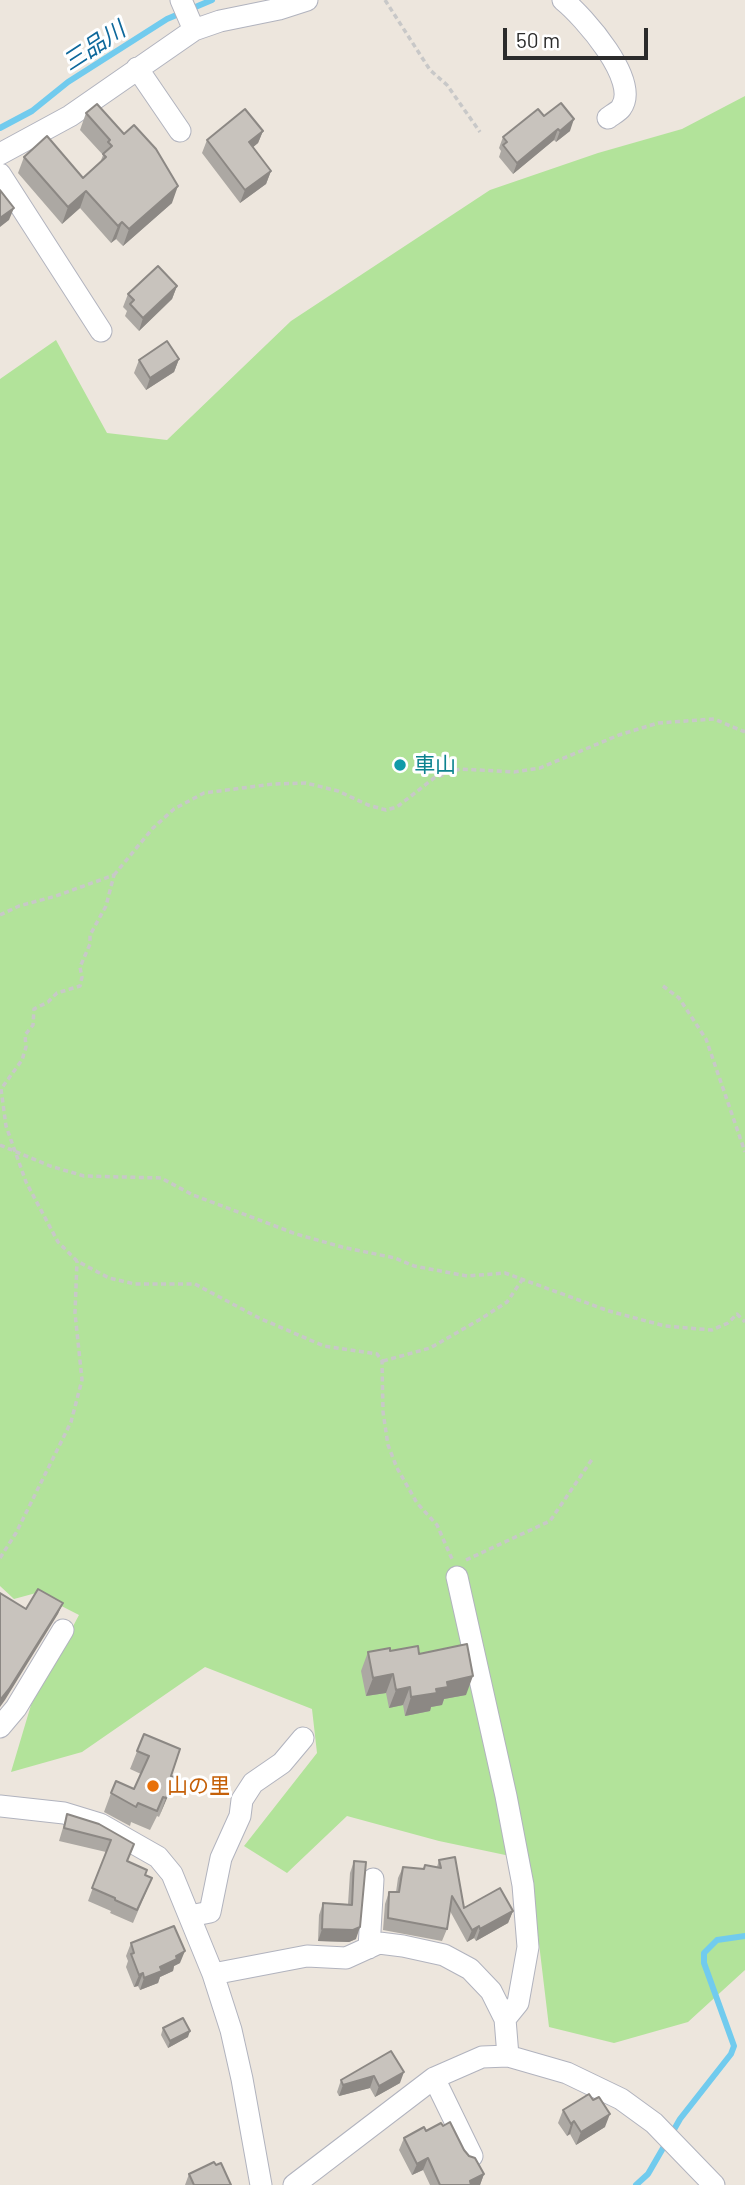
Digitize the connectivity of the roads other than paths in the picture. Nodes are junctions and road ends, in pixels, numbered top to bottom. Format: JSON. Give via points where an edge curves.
{"nodes":[{"id":1,"x":307,"y":0,"type":"edge"},
{"id":2,"x":563,"y":0,"type":"edge"},
{"id":3,"x":181,"y":1,"type":"edge"},
{"id":4,"x":192,"y":27,"type":"junction"},
{"id":5,"x":137,"y":68,"type":"junction"},
{"id":6,"x":608,"y":118,"type":"dead end"},
{"id":7,"x":180,"y":131,"type":"dead end"},
{"id":8,"x":0,"y":154,"type":"edge"},
{"id":9,"x":0,"y":174,"type":"edge"},
{"id":10,"x":100,"y":331,"type":"dead end"},
{"id":11,"x":457,"y":1577,"type":"dead end"},
{"id":12,"x":63,"y":1630,"type":"dead end"},
{"id":13,"x":0,"y":1727,"type":"edge"},
{"id":14,"x":303,"y":1738,"type":"dead end"},
{"id":15,"x":0,"y":1806,"type":"edge"},
{"id":16,"x":373,"y":1879,"type":"dead end"},
{"id":17,"x":190,"y":1916,"type":"junction"},
{"id":18,"x":369,"y":1948,"type":"junction"},
{"id":19,"x":213,"y":1974,"type":"junction"},
{"id":20,"x":505,"y":2019,"type":"junction"},
{"id":21,"x":508,"y":2056,"type":"junction"},
{"id":22,"x":434,"y":2078,"type":"junction"},
{"id":23,"x":472,"y":2156,"type":"edge"},
{"id":24,"x":261,"y":2185,"type":"edge"},
{"id":25,"x":293,"y":2185,"type":"edge"},
{"id":26,"x":714,"y":2185,"type":"edge"}],
"edges":[{"from":1,"to":4,"type":"street"},
{"from":2,"to":6,"type":"street","via":[[582,18],[622,74],[622,107]]},
{"from":3,"to":4,"type":"street"},
{"from":4,"to":5,"type":"street"},
{"from":5,"to":7,"type":"street"},
{"from":5,"to":8,"type":"street","via":[[70,116]]},
{"from":9,"to":10,"type":"street"},
{"from":11,"to":20,"type":"street","via":[[523,1885],[528,1947],[518,2003]]},
{"from":12,"to":13,"type":"street","via":[[16,1709]]},
{"from":14,"to":17,"type":"street","via":[[242,1800],[240,1816],[221,1858],[210,1912]]},
{"from":15,"to":17,"type":"street","via":[[64,1814],[119,1832],[158,1857],[172,1874]]},
{"from":16,"to":18,"type":"street"},
{"from":17,"to":19,"type":"street"},
{"from":18,"to":19,"type":"street","via":[[346,1958],[307,1956]]},
{"from":18,"to":20,"type":"street","via":[[379,1943],[444,1955],[470,1969],[491,1991]]},
{"from":19,"to":24,"type":"street","via":[[243,2079]]},
{"from":20,"to":21,"type":"street"},
{"from":21,"to":22,"type":"street","via":[[482,2057]]},
{"from":21,"to":26,"type":"street","via":[[567,2073],[621,2099],[654,2123]]},
{"from":22,"to":23,"type":"street"},
{"from":22,"to":25,"type":"street"}]}
